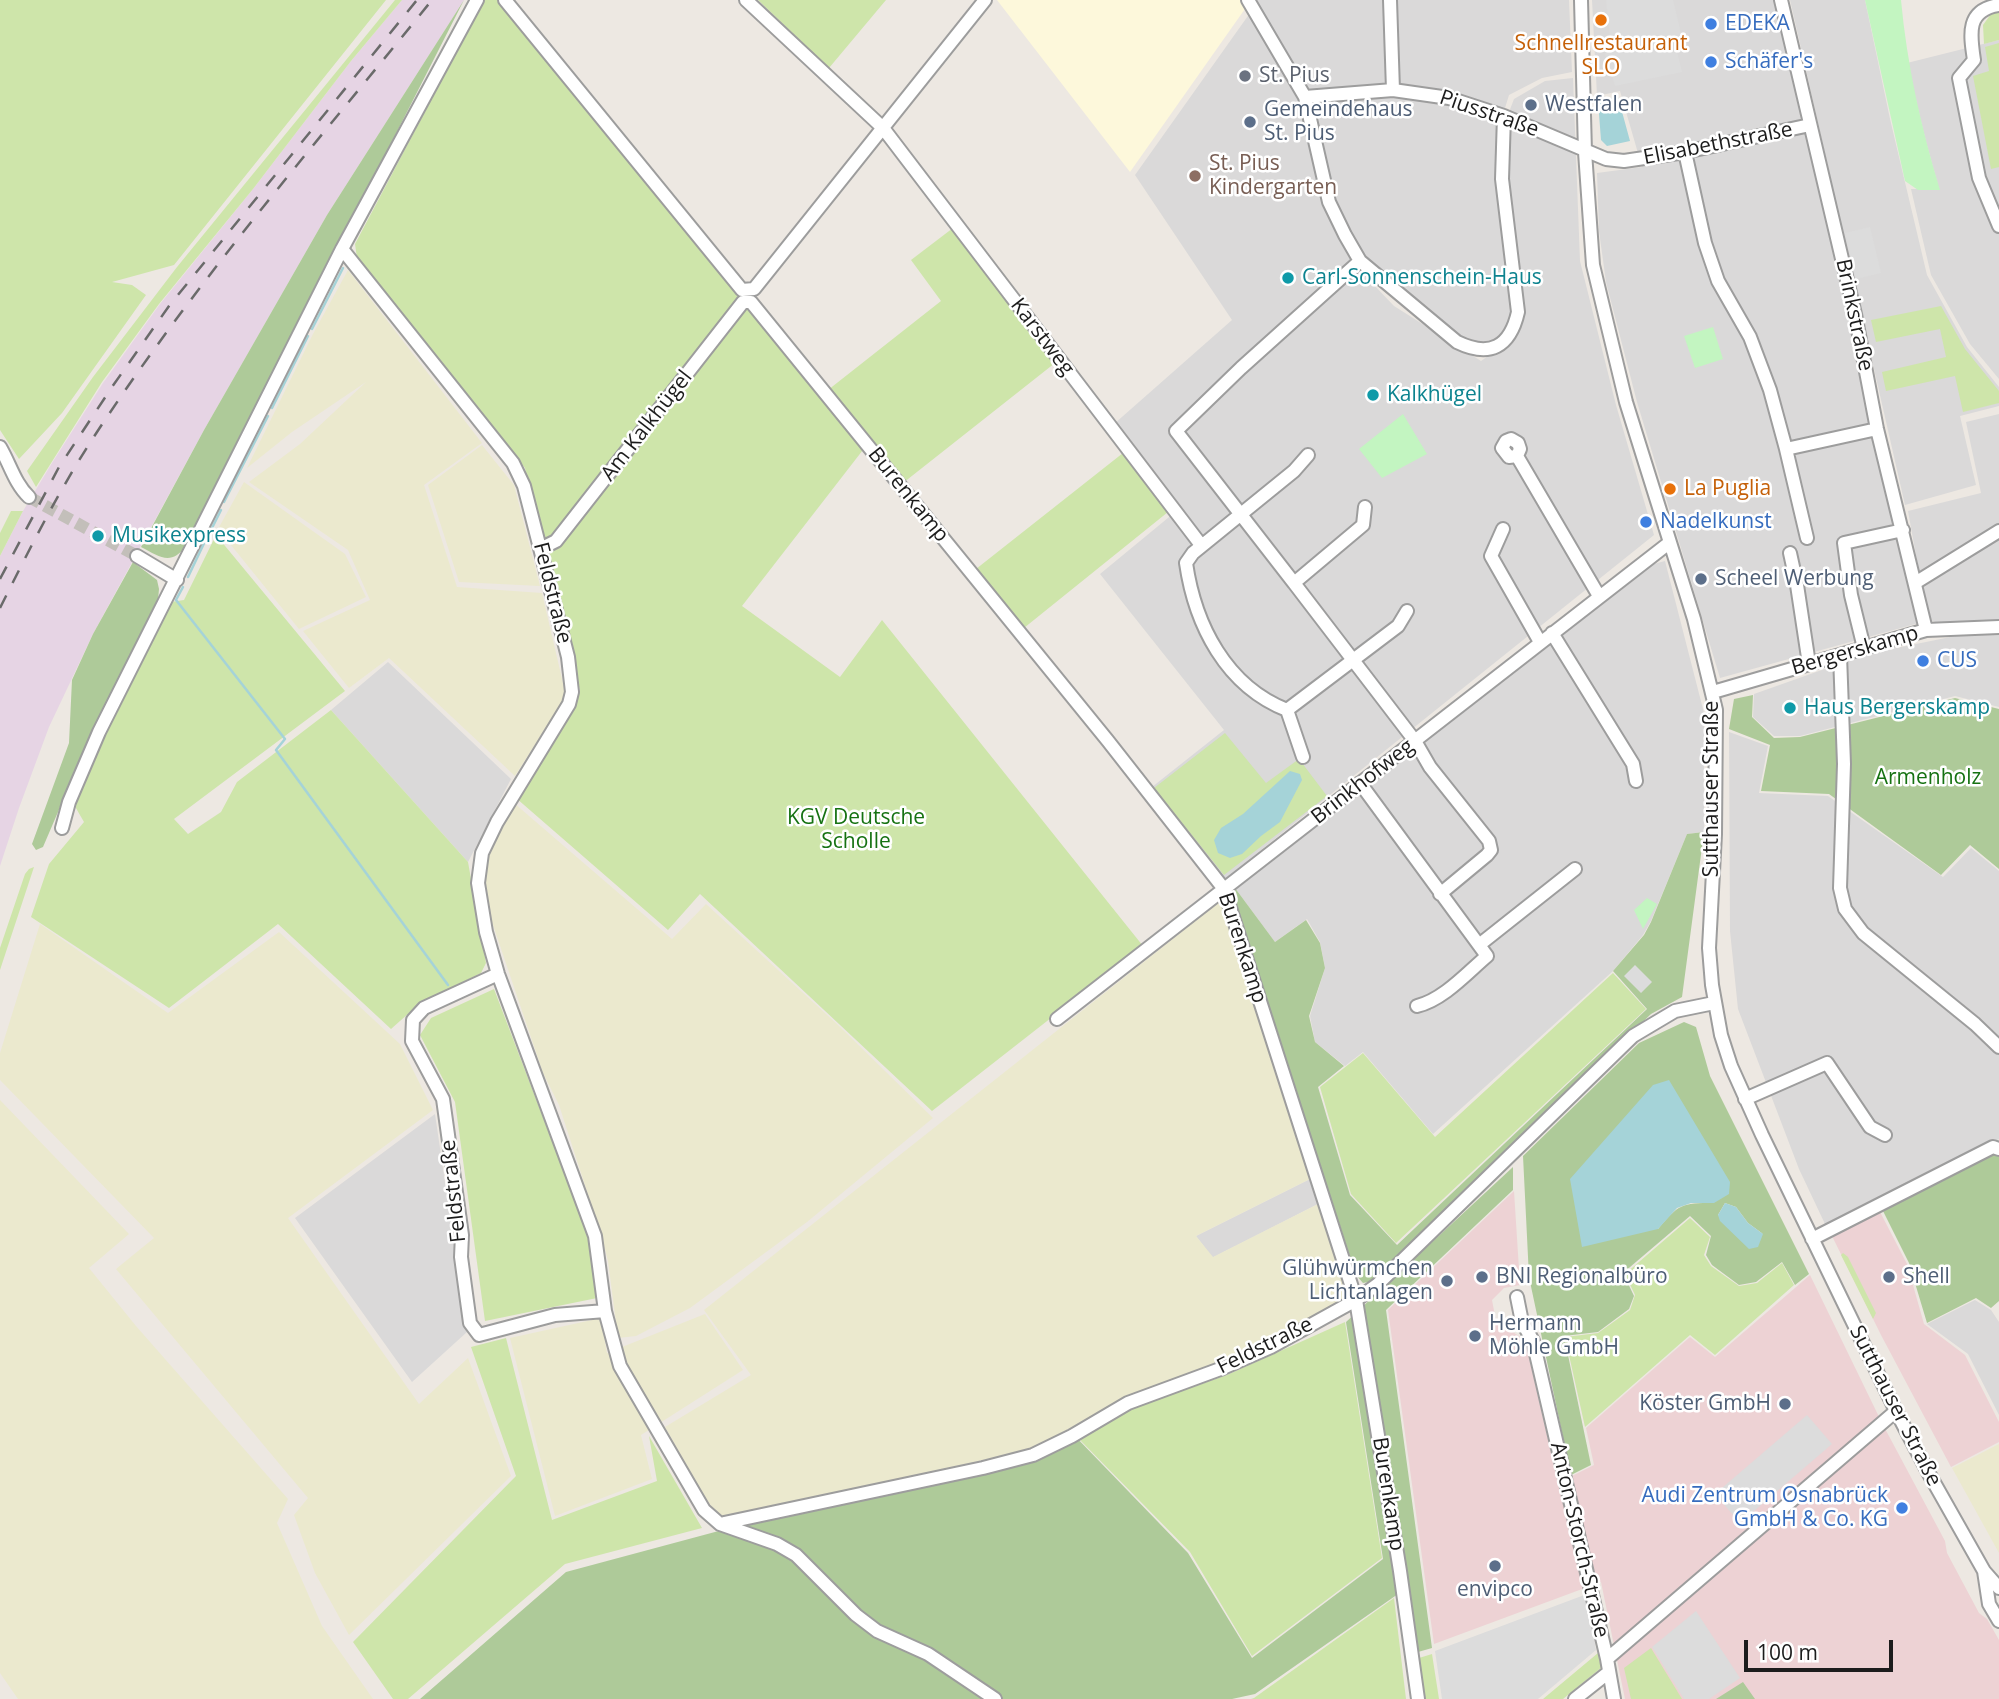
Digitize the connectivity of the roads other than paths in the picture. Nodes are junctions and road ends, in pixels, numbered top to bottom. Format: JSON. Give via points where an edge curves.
{"nodes":[{"id":1,"x":477,"y":0,"type":"edge"},
{"id":2,"x":505,"y":0,"type":"edge"},
{"id":3,"x":746,"y":0,"type":"edge"},
{"id":4,"x":985,"y":0,"type":"edge"},
{"id":5,"x":1248,"y":0,"type":"edge"},
{"id":6,"x":1390,"y":0,"type":"edge"},
{"id":7,"x":1581,"y":0,"type":"edge"},
{"id":8,"x":1781,"y":0,"type":"edge"},
{"id":9,"x":1999,"y":5,"type":"edge"},
{"id":10,"x":1393,"y":90,"type":"junction"},
{"id":11,"x":1306,"y":97,"type":"junction"},
{"id":12,"x":1504,"y":116,"type":"junction"},
{"id":13,"x":1810,"y":125,"type":"junction"},
{"id":14,"x":883,"y":128,"type":"junction"},
{"id":15,"x":1585,"y":152,"type":"junction"},
{"id":16,"x":1685,"y":152,"type":"junction"},
{"id":17,"x":1999,"y":226,"type":"edge"},
{"id":18,"x":342,"y":249,"type":"junction"},
{"id":19,"x":1360,"y":261,"type":"junction"},
{"id":20,"x":749,"y":297,"type":"junction"},
{"id":21,"x":1877,"y":429,"type":"junction"},
{"id":22,"x":0,"y":447,"type":"edge"},
{"id":23,"x":1786,"y":449,"type":"junction"},
{"id":24,"x":1308,"y":455,"type":"dead end"},
{"id":25,"x":1517,"y":456,"type":"dead end"},
{"id":26,"x":29,"y":497,"type":"tunnel mouth"},
{"id":27,"x":1365,"y":507,"type":"dead end"},
{"id":28,"x":1240,"y":514,"type":"junction"},
{"id":29,"x":1503,"y":529,"type":"dead end"},
{"id":30,"x":1903,"y":530,"type":"junction"},
{"id":31,"x":1999,"y":531,"type":"edge"},
{"id":32,"x":1807,"y":538,"type":"dead end"},
{"id":33,"x":1669,"y":543,"type":"junction"},
{"id":34,"x":1201,"y":545,"type":"junction"},
{"id":35,"x":542,"y":548,"type":"junction"},
{"id":36,"x":1790,"y":553,"type":"dead end"},
{"id":37,"x":137,"y":556,"type":"tunnel mouth"},
{"id":38,"x":177,"y":580,"type":"junction"},
{"id":39,"x":1294,"y":583,"type":"junction"},
{"id":40,"x":1915,"y":583,"type":"junction"},
{"id":41,"x":1599,"y":596,"type":"junction"},
{"id":42,"x":1407,"y":611,"type":"dead end"},
{"id":43,"x":1999,"y":627,"type":"edge"},
{"id":44,"x":1926,"y":630,"type":"junction"},
{"id":45,"x":1552,"y":633,"type":"junction"},
{"id":46,"x":1540,"y":642,"type":"junction"},
{"id":47,"x":1864,"y":648,"type":"junction"},
{"id":48,"x":1840,"y":654,"type":"junction"},
{"id":49,"x":1354,"y":661,"type":"junction"},
{"id":50,"x":1809,"y":664,"type":"junction"},
{"id":51,"x":1713,"y":692,"type":"junction"},
{"id":52,"x":1287,"y":710,"type":"junction"},
{"id":53,"x":1415,"y":741,"type":"junction"},
{"id":54,"x":1303,"y":757,"type":"dead end"},
{"id":55,"x":1636,"y":781,"type":"dead end"},
{"id":56,"x":1360,"y":783,"type":"junction"},
{"id":57,"x":62,"y":828,"type":"dead end"},
{"id":58,"x":1575,"y":869,"type":"dead end"},
{"id":59,"x":1224,"y":889,"type":"junction"},
{"id":60,"x":1440,"y":894,"type":"junction"},
{"id":61,"x":1479,"y":945,"type":"junction"},
{"id":62,"x":498,"y":974,"type":"junction"},
{"id":63,"x":1714,"y":1003,"type":"junction"},
{"id":64,"x":1417,"y":1006,"type":"dead end"},
{"id":65,"x":1056,"y":1019,"type":"dead end"},
{"id":66,"x":1999,"y":1047,"type":"edge"},
{"id":67,"x":1745,"y":1099,"type":"junction"},
{"id":68,"x":1885,"y":1135,"type":"dead end"},
{"id":69,"x":1999,"y":1149,"type":"edge"},
{"id":70,"x":1812,"y":1239,"type":"junction"},
{"id":71,"x":1517,"y":1297,"type":"dead end"},
{"id":72,"x":1356,"y":1300,"type":"junction"},
{"id":73,"x":605,"y":1311,"type":"junction"},
{"id":74,"x":1896,"y":1411,"type":"junction"},
{"id":75,"x":724,"y":1524,"type":"junction"},
{"id":76,"x":1984,"y":1570,"type":"junction"},
{"id":77,"x":1999,"y":1588,"type":"edge"},
{"id":78,"x":1999,"y":1621,"type":"edge"},
{"id":79,"x":1608,"y":1665,"type":"junction"},
{"id":80,"x":995,"y":1699,"type":"edge"},
{"id":81,"x":1418,"y":1699,"type":"edge"},
{"id":82,"x":1575,"y":1699,"type":"edge"},
{"id":83,"x":1614,"y":1699,"type":"edge"}],
"edges":[{"from":1,"to":18,"type":"street"},
{"from":2,"to":20,"type":"street","name":"Burenkamp"},
{"from":3,"to":14,"type":"street"},
{"from":4,"to":14,"type":"street","name":"Am Kalkhügel"},
{"from":5,"to":11,"type":"street"},
{"from":6,"to":10,"type":"street"},
{"from":7,"to":15,"type":"street","name":"Sutthauser Straße"},
{"from":8,"to":13,"type":"street","name":"Brinkstraße"},
{"from":9,"to":17,"type":"street","via":[[1985,9],[1972,23],[1974,60],[1959,78],[1979,178]]},
{"from":10,"to":11,"type":"street","name":"Piusstraße"},
{"from":10,"to":12,"type":"street","name":"Piusstraße","via":[[1449,98]]},
{"from":11,"to":19,"type":"street","via":[[1329,202]]},
{"from":12,"to":15,"type":"street","name":"Piusstraße"},
{"from":12,"to":19,"type":"street","via":[[1503,178],[1518,312],[1513,331],[1499,345],[1475,350],[1457,342]]},
{"from":13,"to":16,"type":"street","name":"Elisabethstraße"},
{"from":13,"to":21,"type":"street","name":"Brinkstraße"},
{"from":14,"to":20,"type":"street","name":"Am Kalkhügel"},
{"from":14,"to":34,"type":"street","name":"Karstweg"},
{"from":15,"to":16,"type":"street","name":"Elisabethstraße","via":[[1624,161]]},
{"from":15,"to":33,"type":"street","name":"Sutthauser Straße","via":[[1593,265],[1626,402]]},
{"from":16,"to":23,"type":"street","via":[[1705,243],[1718,281],[1750,337]]},
{"from":18,"to":35,"type":"street","name":"Feldstraße","via":[[513,463]]},
{"from":18,"to":38,"type":"street"},
{"from":19,"to":28,"type":"street","via":[[1176,431]]},
{"from":20,"to":35,"type":"street","name":"Am Kalkhügel","via":[[556,541]]},
{"from":20,"to":59,"type":"street","name":"Burenkamp"},
{"from":21,"to":23,"type":"street"},
{"from":21,"to":30,"type":"street","name":"Brinkstraße"},
{"from":22,"to":26,"type":"street","via":[[18,487]]},
{"from":23,"to":32,"type":"street"},
{"from":24,"to":28,"type":"street"},
{"from":25,"to":41,"type":"street"},
{"from":27,"to":39,"type":"street","via":[[1363,526]]},
{"from":28,"to":34,"type":"street"},
{"from":28,"to":39,"type":"street"},
{"from":29,"to":46,"type":"street","via":[[1491,556]]},
{"from":30,"to":40,"type":"street","name":"Brinkstraße"},
{"from":30,"to":47,"type":"street","via":[[1844,543]]},
{"from":31,"to":40,"type":"street"},
{"from":33,"to":41,"type":"street","name":"Brinkhofweg"},
{"from":33,"to":51,"type":"street","name":"Sutthauser Straße"},
{"from":34,"to":52,"type":"street","via":[[1186,563],[1188,579],[1214,647],[1244,685]]},
{"from":35,"to":62,"type":"street","name":"Feldstraße","via":[[572,691],[569,704],[482,853],[478,883]]},
{"from":36,"to":50,"type":"street"},
{"from":37,"to":38,"type":"street"},
{"from":38,"to":57,"type":"street","via":[[99,732]]},
{"from":39,"to":49,"type":"street"},
{"from":40,"to":44,"type":"street","name":"Brinkstraße"},
{"from":41,"to":45,"type":"street","name":"Brinkhofweg"},
{"from":42,"to":49,"type":"street","via":[[1398,626]]},
{"from":43,"to":44,"type":"street","name":"Bergerskamp"},
{"from":44,"to":47,"type":"street","name":"Bergerskamp"},
{"from":45,"to":46,"type":"street","name":"Brinkhofweg"},
{"from":45,"to":55,"type":"street","via":[[1633,764]]},
{"from":46,"to":53,"type":"street","name":"Brinkhofweg"},
{"from":47,"to":48,"type":"street","name":"Bergerskamp"},
{"from":48,"to":50,"type":"street","name":"Bergerskamp"},
{"from":48,"to":66,"type":"street","via":[[1844,764],[1840,888],[1844,909],[1863,933]]},
{"from":49,"to":52,"type":"street"},
{"from":49,"to":53,"type":"street"},
{"from":50,"to":51,"type":"street","name":"Bergerskamp"},
{"from":51,"to":63,"type":"street","name":"Sutthauser Straße","via":[[1717,727],[1709,948]]},
{"from":52,"to":54,"type":"street"},
{"from":53,"to":56,"type":"street","name":"Brinkhofweg"},
{"from":53,"to":60,"type":"street","via":[[1489,841],[1491,850]]},
{"from":56,"to":59,"type":"street","name":"Brinkhofweg"},
{"from":56,"to":60,"type":"street"},
{"from":58,"to":61,"type":"street"},
{"from":59,"to":65,"type":"street","name":"Brinkhofweg"},
{"from":59,"to":72,"type":"street","name":"Burenkamp"},
{"from":60,"to":61,"type":"street"},
{"from":61,"to":64,"type":"street","via":[[1487,956],[1439,995]]},
{"from":62,"to":73,"type":"street","name":"Feldstraße","via":[[595,1236]]},
{"from":62,"to":73,"type":"street","name":"Feldstraße","via":[[424,1008],[413,1020],[412,1041],[443,1099],[470,1323],[479,1335],[555,1315]]},
{"from":63,"to":67,"type":"street","name":"Sutthauser Straße"},
{"from":63,"to":72,"type":"street","name":"Feldstraße","via":[[1675,1011],[1633,1036],[1378,1284]]},
{"from":67,"to":68,"type":"street","via":[[1827,1063],[1870,1127]]},
{"from":67,"to":70,"type":"street","name":"Sutthauser Straße"},
{"from":69,"to":70,"type":"street","via":[[1993,1147]]},
{"from":70,"to":74,"type":"street","name":"Sutthauser Straße"},
{"from":71,"to":79,"type":"street","name":"Anton-Storch-Straße","via":[[1522,1322],[1533,1341]]},
{"from":72,"to":75,"type":"street","name":"Feldstraße","via":[[1271,1347],[1128,1403],[1032,1455]]},
{"from":72,"to":81,"type":"street","name":"Burenkamp"},
{"from":73,"to":75,"type":"street","name":"Feldstraße","via":[[620,1366],[704,1510]]},
{"from":74,"to":76,"type":"street","name":"Sutthauser Straße"},
{"from":74,"to":79,"type":"street","name":"Anton-Storch-Straße"},
{"from":75,"to":80,"type":"street","name":"Feldstraße","via":[[796,1555],[877,1631],[928,1654]]},
{"from":76,"to":77,"type":"street","name":"Sutthauser Straße"},
{"from":76,"to":78,"type":"street","name":"Sutthauser Straße","via":[[1989,1604]]},
{"from":79,"to":82,"type":"street"},
{"from":79,"to":83,"type":"street"}]}
